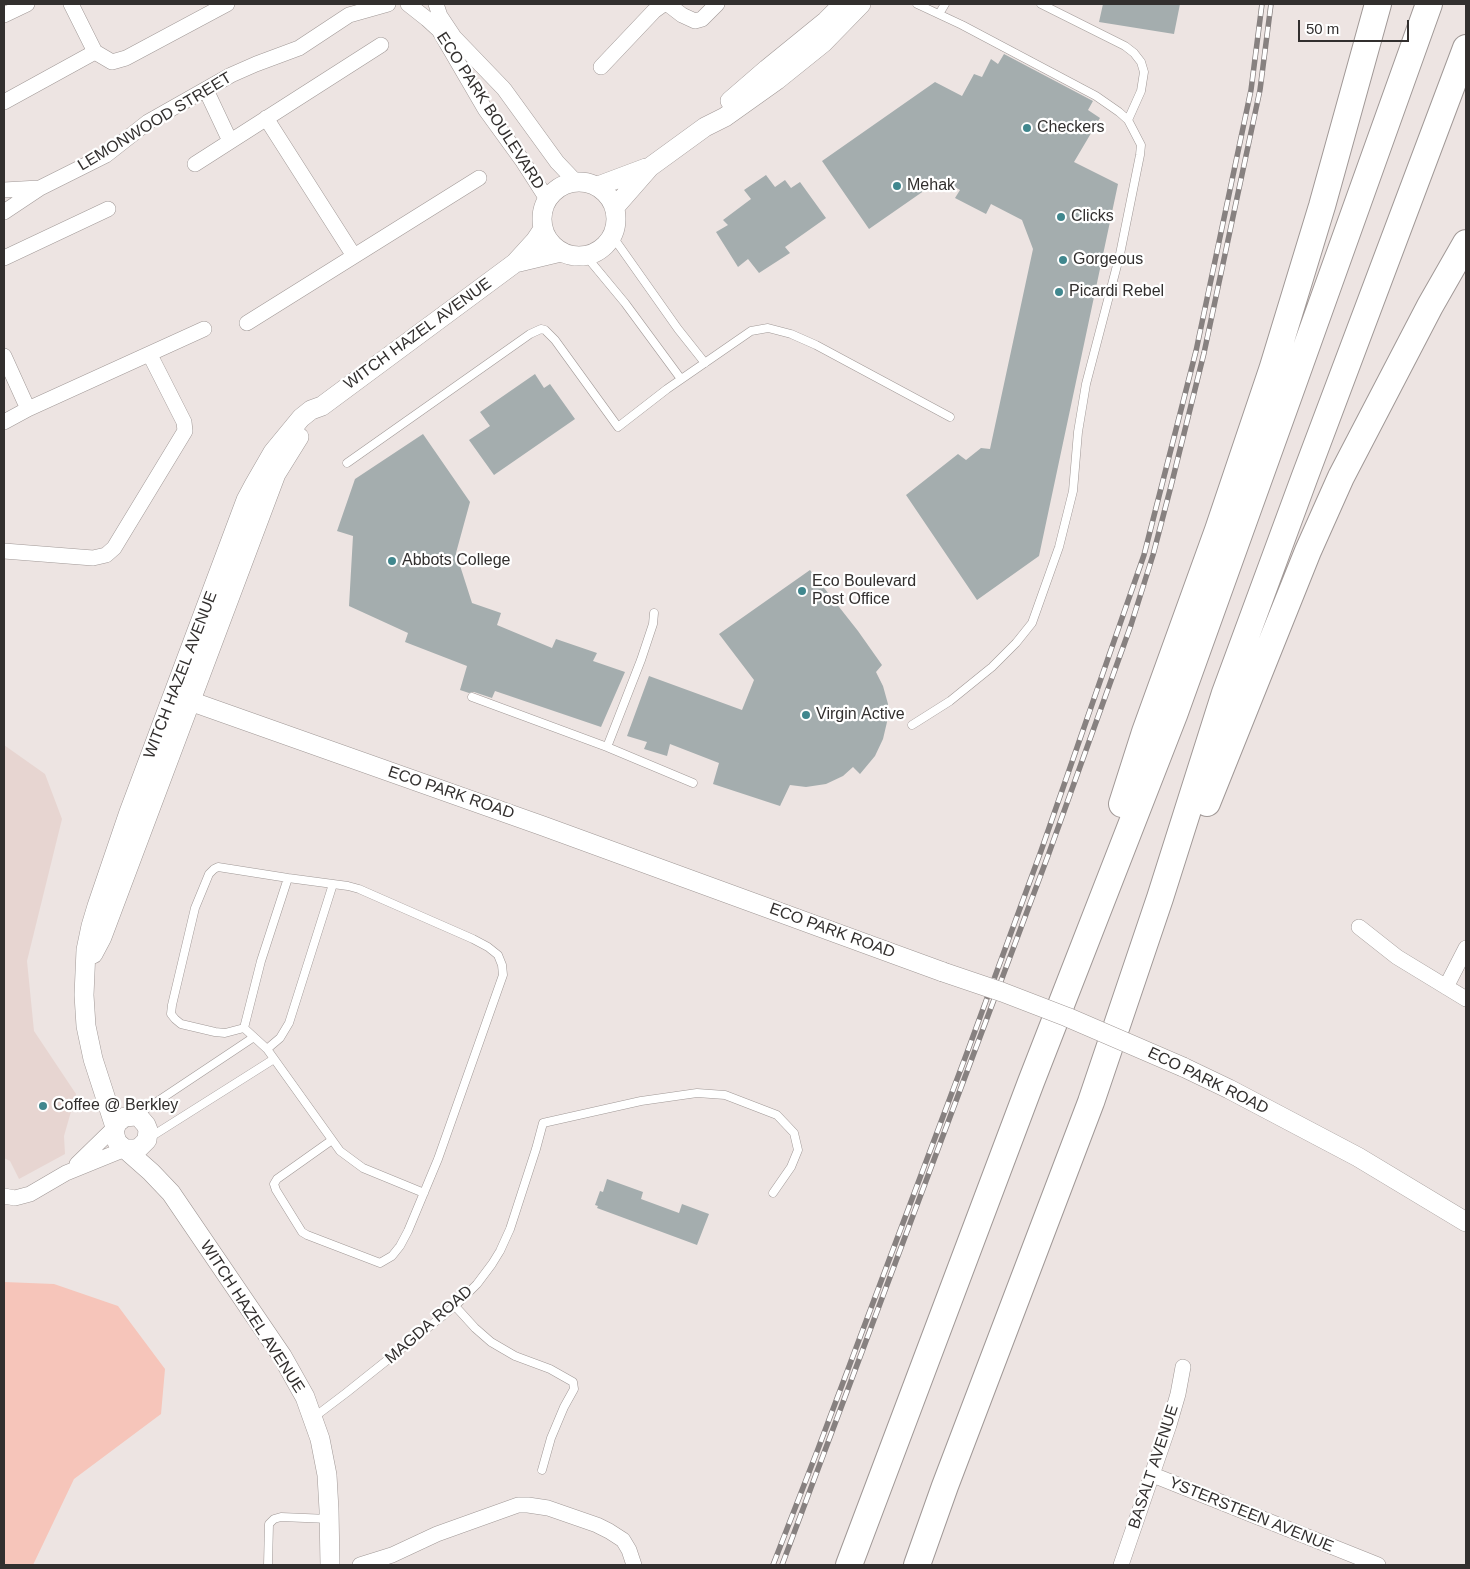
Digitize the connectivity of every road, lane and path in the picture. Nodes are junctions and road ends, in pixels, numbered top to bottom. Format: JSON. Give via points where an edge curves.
{"nodes":[{"id":1,"x":27,"y":4,"type":"edge"},
{"id":2,"x":72,"y":4,"type":"edge"},
{"id":3,"x":227,"y":4,"type":"edge"},
{"id":4,"x":388,"y":4,"type":"edge"},
{"id":5,"x":398,"y":4,"type":"edge"},
{"id":6,"x":407,"y":4,"type":"edge"},
{"id":7,"x":436,"y":4,"type":"edge"},
{"id":8,"x":717,"y":4,"type":"edge"},
{"id":9,"x":842,"y":4,"type":"edge"},
{"id":10,"x":862,"y":4,"type":"edge"},
{"id":11,"x":917,"y":4,"type":"edge"},
{"id":12,"x":945,"y":4,"type":"edge"},
{"id":13,"x":1041,"y":4,"type":"edge"},
{"id":14,"x":1378,"y":4,"type":"edge"},
{"id":15,"x":1429,"y":4,"type":"edge"},
{"id":16,"x":353,"y":9,"type":"edge"},
{"id":17,"x":939,"y":14,"type":"junction"},
{"id":18,"x":4,"y":15,"type":"edge"},
{"id":19,"x":381,"y":45,"type":"dead end"},
{"id":20,"x":1466,"y":48,"type":"edge"},
{"id":21,"x":95,"y":52,"type":"junction"},
{"id":22,"x":600,"y":67,"type":"dead end"},
{"id":23,"x":206,"y":90,"type":"junction"},
{"id":24,"x":4,"y":102,"type":"edge"},
{"id":25,"x":266,"y":118,"type":"junction"},
{"id":26,"x":1128,"y":120,"type":"junction"},
{"id":27,"x":705,"y":127,"type":"junction"},
{"id":28,"x":230,"y":141,"type":"junction"},
{"id":29,"x":195,"y":164,"type":"dead end"},
{"id":30,"x":650,"y":167,"type":"junction"},
{"id":31,"x":479,"y":178,"type":"dead end"},
{"id":32,"x":574,"y":181,"type":"junction"},
{"id":33,"x":598,"y":186,"type":"junction"},
{"id":34,"x":40,"y":188,"type":"junction"},
{"id":35,"x":4,"y":190,"type":"edge"},
{"id":36,"x":547,"y":199,"type":"junction"},
{"id":37,"x":615,"y":207,"type":"junction"},
{"id":38,"x":108,"y":209,"type":"dead end"},
{"id":39,"x":4,"y":212,"type":"edge"},
{"id":40,"x":543,"y":229,"type":"junction"},
{"id":41,"x":612,"y":237,"type":"junction"},
{"id":42,"x":1466,"y":244,"type":"edge"},
{"id":43,"x":561,"y":252,"type":"junction"},
{"id":44,"x":354,"y":256,"type":"junction"},
{"id":45,"x":586,"y":256,"type":"junction"},
{"id":46,"x":1466,"y":257,"type":"edge"},
{"id":47,"x":4,"y":258,"type":"edge"},
{"id":48,"x":515,"y":263,"type":"junction"},
{"id":49,"x":1430,"y":306,"type":"junction"},
{"id":50,"x":247,"y":323,"type":"dead end"},
{"id":51,"x":204,"y":330,"type":"dead end"},
{"id":52,"x":150,"y":355,"type":"junction"},
{"id":53,"x":4,"y":356,"type":"edge"},
{"id":54,"x":705,"y":363,"type":"junction"},
{"id":55,"x":681,"y":379,"type":"junction"},
{"id":56,"x":28,"y":409,"type":"junction"},
{"id":57,"x":950,"y":417,"type":"dead end"},
{"id":58,"x":4,"y":422,"type":"edge"},
{"id":59,"x":347,"y":463,"type":"dead end"},
{"id":60,"x":4,"y":551,"type":"edge"},
{"id":61,"x":654,"y":613,"type":"dead end"},
{"id":62,"x":472,"y":697,"type":"dead end"},
{"id":63,"x":182,"y":698,"type":"junction"},
{"id":64,"x":912,"y":725,"type":"dead end"},
{"id":65,"x":607,"y":747,"type":"junction"},
{"id":66,"x":693,"y":783,"type":"dead end"},
{"id":67,"x":288,"y":878,"type":"junction"},
{"id":68,"x":333,"y":884,"type":"junction"},
{"id":69,"x":1160,"y":898,"type":"junction"},
{"id":70,"x":1359,"y":927,"type":"dead end"},
{"id":71,"x":1466,"y":948,"type":"edge"},
{"id":72,"x":1446,"y":987,"type":"junction"},
{"id":73,"x":1466,"y":999,"type":"edge"},
{"id":74,"x":244,"y":1028,"type":"junction"},
{"id":75,"x":254,"y":1037,"type":"junction"},
{"id":76,"x":267,"y":1049,"type":"junction"},
{"id":77,"x":274,"y":1059,"type":"junction"},
{"id":78,"x":99,"y":1075,"type":"junction"},
{"id":79,"x":1031,"y":1082,"type":"junction"},
{"id":80,"x":135,"y":1116,"type":"junction"},
{"id":81,"x":115,"y":1127,"type":"junction"},
{"id":82,"x":147,"y":1140,"type":"junction"},
{"id":83,"x":332,"y":1140,"type":"junction"},
{"id":84,"x":125,"y":1148,"type":"junction"},
{"id":85,"x":66,"y":1173,"type":"junction"},
{"id":86,"x":171,"y":1193,"type":"junction"},
{"id":87,"x":424,"y":1193,"type":"junction"},
{"id":88,"x":773,"y":1193,"type":"dead end"},
{"id":89,"x":4,"y":1196,"type":"edge"},
{"id":90,"x":1466,"y":1222,"type":"edge"},
{"id":91,"x":455,"y":1306,"type":"junction"},
{"id":92,"x":1183,"y":1367,"type":"dead end"},
{"id":93,"x":313,"y":1418,"type":"junction"},
{"id":94,"x":542,"y":1470,"type":"dead end"},
{"id":95,"x":1152,"y":1475,"type":"junction"},
{"id":96,"x":330,"y":1518,"type":"junction"},
{"id":97,"x":1355,"y":1561,"type":"edge"},
{"id":98,"x":268,"y":1565,"type":"edge"},
{"id":99,"x":330,"y":1565,"type":"edge"},
{"id":100,"x":360,"y":1565,"type":"edge"},
{"id":101,"x":634,"y":1565,"type":"edge"},
{"id":102,"x":849,"y":1565,"type":"edge"},
{"id":103,"x":917,"y":1565,"type":"edge"},
{"id":104,"x":1120,"y":1565,"type":"edge"},
{"id":105,"x":1378,"y":1565,"type":"edge"}],
"edges":[{"from":1,"to":18,"type":"street"},
{"from":2,"to":21,"type":"street"},
{"from":3,"to":21,"type":"street","via":[[121,60],[108,61]]},
{"from":4,"to":16,"type":"street","name":"LEMONWOOD STREET"},
{"from":5,"to":6,"type":"street"},
{"from":6,"to":36,"type":"street","name":"ECO PARK BOULEVARD","via":[[438,30],[485,108]]},
{"from":7,"to":32,"type":"street","name":"ECO PARK BOULEVARD","via":[[449,30],[504,89]]},
{"from":8,"to":22,"type":"street","via":[[702,19],[695,21],[664,4]]},
{"from":9,"to":27,"type":"street","via":[[716,112]]},
{"from":10,"to":27,"type":"street","via":[[823,43],[777,80],[725,117]]},
{"from":11,"to":17,"type":"lane"},
{"from":12,"to":17,"type":"lane"},
{"from":13,"to":26,"type":"lane","via":[[1125,46],[1141,62],[1144,72],[1141,91]]},
{"from":14,"to":79,"type":"highway","via":[[1272,370],[1145,732]]},
{"from":15,"to":79,"type":"highway","via":[[1174,715]]},
{"from":16,"to":23,"type":"street","name":"LEMONWOOD STREET","via":[[299,48],[242,70]]},
{"from":17,"to":26,"type":"lane","via":[[1096,96]]},
{"from":19,"to":25,"type":"street"},
{"from":20,"to":69,"type":"highway","via":[[1225,693]]},
{"from":21,"to":24,"type":"street"},
{"from":23,"to":28,"type":"street"},
{"from":23,"to":34,"type":"street","name":"LEMONWOOD STREET","via":[[148,122],[106,155]]},
{"from":25,"to":28,"type":"street"},
{"from":25,"to":44,"type":"street"},
{"from":26,"to":64,"type":"lane","via":[[1141,145],[1140,155],[1120,254],[1086,384],[1078,432],[1074,492],[1059,547],[1032,623],[992,667],[950,701]]},
{"from":27,"to":30,"type":"street"},
{"from":28,"to":29,"type":"street"},
{"from":30,"to":33,"type":"street"},
{"from":30,"to":37,"type":"street"},
{"from":31,"to":44,"type":"street"},
{"from":32,"to":33,"type":"street"},
{"from":32,"to":36,"type":"street","via":[[554,191]]},
{"from":33,"to":37,"type":"street","via":[[611,198]]},
{"from":34,"to":35,"type":"street","name":"LEMONWOOD STREET"},
{"from":34,"to":39,"type":"street","name":"LEMONWOOD STREET"},
{"from":36,"to":40,"type":"street","via":[[542,214]]},
{"from":37,"to":41,"type":"street","via":[[617,217]]},
{"from":38,"to":47,"type":"street"},
{"from":40,"to":43,"type":"street","via":[[553,246]]},
{"from":40,"to":48,"type":"street","name":"WITCH HAZEL AVENUE"},
{"from":41,"to":45,"type":"street","via":[[606,246]]},
{"from":41,"to":54,"type":"lane"},
{"from":42,"to":49,"type":"highway"},
{"from":43,"to":45,"type":"street"},
{"from":43,"to":48,"type":"street","name":"WITCH HAZEL AVENUE"},
{"from":44,"to":50,"type":"street"},
{"from":45,"to":55,"type":"lane"},
{"from":46,"to":49,"type":"highway"},
{"from":48,"to":63,"type":"street","name":"WITCH HAZEL AVENUE","via":[[322,406],[311,410],[273,452],[246,500]]},
{"from":49,"to":69,"type":"highway","via":[[1315,535],[1188,850]]},
{"from":51,"to":52,"type":"street"},
{"from":52,"to":56,"type":"street"},
{"from":52,"to":60,"type":"street","via":[[184,422],[185,432],[114,548],[106,555],[93,558]]},
{"from":53,"to":56,"type":"street"},
{"from":54,"to":55,"type":"lane"},
{"from":54,"to":57,"type":"lane","via":[[751,331],[768,328],[816,346]]},
{"from":55,"to":59,"type":"lane","via":[[618,427],[555,340],[545,330],[538,329]]},
{"from":56,"to":58,"type":"street"},
{"from":61,"to":65,"type":"lane","via":[[641,660]]},
{"from":62,"to":65,"type":"lane"},
{"from":63,"to":78,"type":"street","name":"WITCH HAZEL AVENUE","via":[[129,812],[87,945],[86,1026]]},
{"from":63,"to":90,"type":"street","name":"ECO PARK ROAD","bridge":true,"via":[[1067,1017],[1229,1089],[1351,1153]]},
{"from":65,"to":66,"type":"lane"},
{"from":67,"to":68,"type":"lane"},
{"from":67,"to":74,"type":"lane","via":[[261,961]]},
{"from":67,"to":74,"type":"lane","via":[[218,867],[209,874],[195,908],[171,1014],[181,1024],[215,1032]]},
{"from":68,"to":76,"type":"lane","via":[[289,1023],[280,1038]]},
{"from":68,"to":87,"type":"lane","via":[[359,889],[488,947],[498,954],[502,965],[503,976]]},
{"from":69,"to":103,"type":"highway","via":[[1091,1102]]},
{"from":70,"to":72,"type":"street","via":[[1397,957]]},
{"from":71,"to":72,"type":"street"},
{"from":72,"to":73,"type":"street"},
{"from":74,"to":75,"type":"lane"},
{"from":75,"to":76,"type":"lane"},
{"from":75,"to":80,"type":"lane"},
{"from":76,"to":77,"type":"lane"},
{"from":77,"to":82,"type":"lane"},
{"from":77,"to":83,"type":"lane"},
{"from":78,"to":80,"type":"street","name":"WITCH HAZEL AVENUE","via":[[119,1102]]},
{"from":78,"to":81,"type":"street","name":"WITCH HAZEL AVENUE"},
{"from":79,"to":102,"type":"highway"},
{"from":80,"to":81,"type":"street","via":[[121,1119]]},
{"from":80,"to":82,"type":"street","via":[[146,1125]]},
{"from":81,"to":84,"type":"street","via":[[115,1137]]},
{"from":81,"to":85,"type":"street"},
{"from":82,"to":84,"type":"street","via":[[135,1149]]},
{"from":82,"to":86,"type":"street","name":"WITCH HAZEL AVENUE"},
{"from":83,"to":87,"type":"lane","via":[[340,1151],[364,1168]]},
{"from":83,"to":87,"type":"lane","via":[[274,1184],[298,1228],[308,1236],[380,1263],[400,1246]]},
{"from":84,"to":85,"type":"street"},
{"from":84,"to":86,"type":"street","name":"WITCH HAZEL AVENUE"},
{"from":85,"to":89,"type":"street","via":[[21,1197]]},
{"from":86,"to":93,"type":"street","name":"WITCH HAZEL AVENUE","via":[[285,1361]]},
{"from":88,"to":91,"type":"lane","name":"MAGDA ROAD","via":[[798,1150],[794,1132],[777,1115],[725,1095],[697,1093],[641,1101],[543,1123],[503,1246],[477,1284]]},
{"from":91,"to":93,"type":"lane","name":"MAGDA ROAD"},
{"from":91,"to":94,"type":"lane","via":[[491,1342],[573,1382],[574,1389],[557,1421]]},
{"from":92,"to":95,"type":"street","name":"BASALT AVENUE","via":[[1174,1409]]},
{"from":93,"to":96,"type":"street","name":"WITCH HAZEL AVENUE","via":[[324,1457]]},
{"from":95,"to":97,"type":"street","name":"YSTERSTEEN AVENUE"},
{"from":95,"to":104,"type":"street","name":"BASALT AVENUE"},
{"from":96,"to":98,"type":"lane","via":[[274,1519],[269,1524]]},
{"from":96,"to":99,"type":"street","name":"WITCH HAZEL AVENUE"},
{"from":97,"to":105,"type":"street","name":"YSTERSTEEN AVENUE"},
{"from":100,"to":101,"type":"street","via":[[518,1505],[548,1508],[609,1531],[623,1540]]}]}
